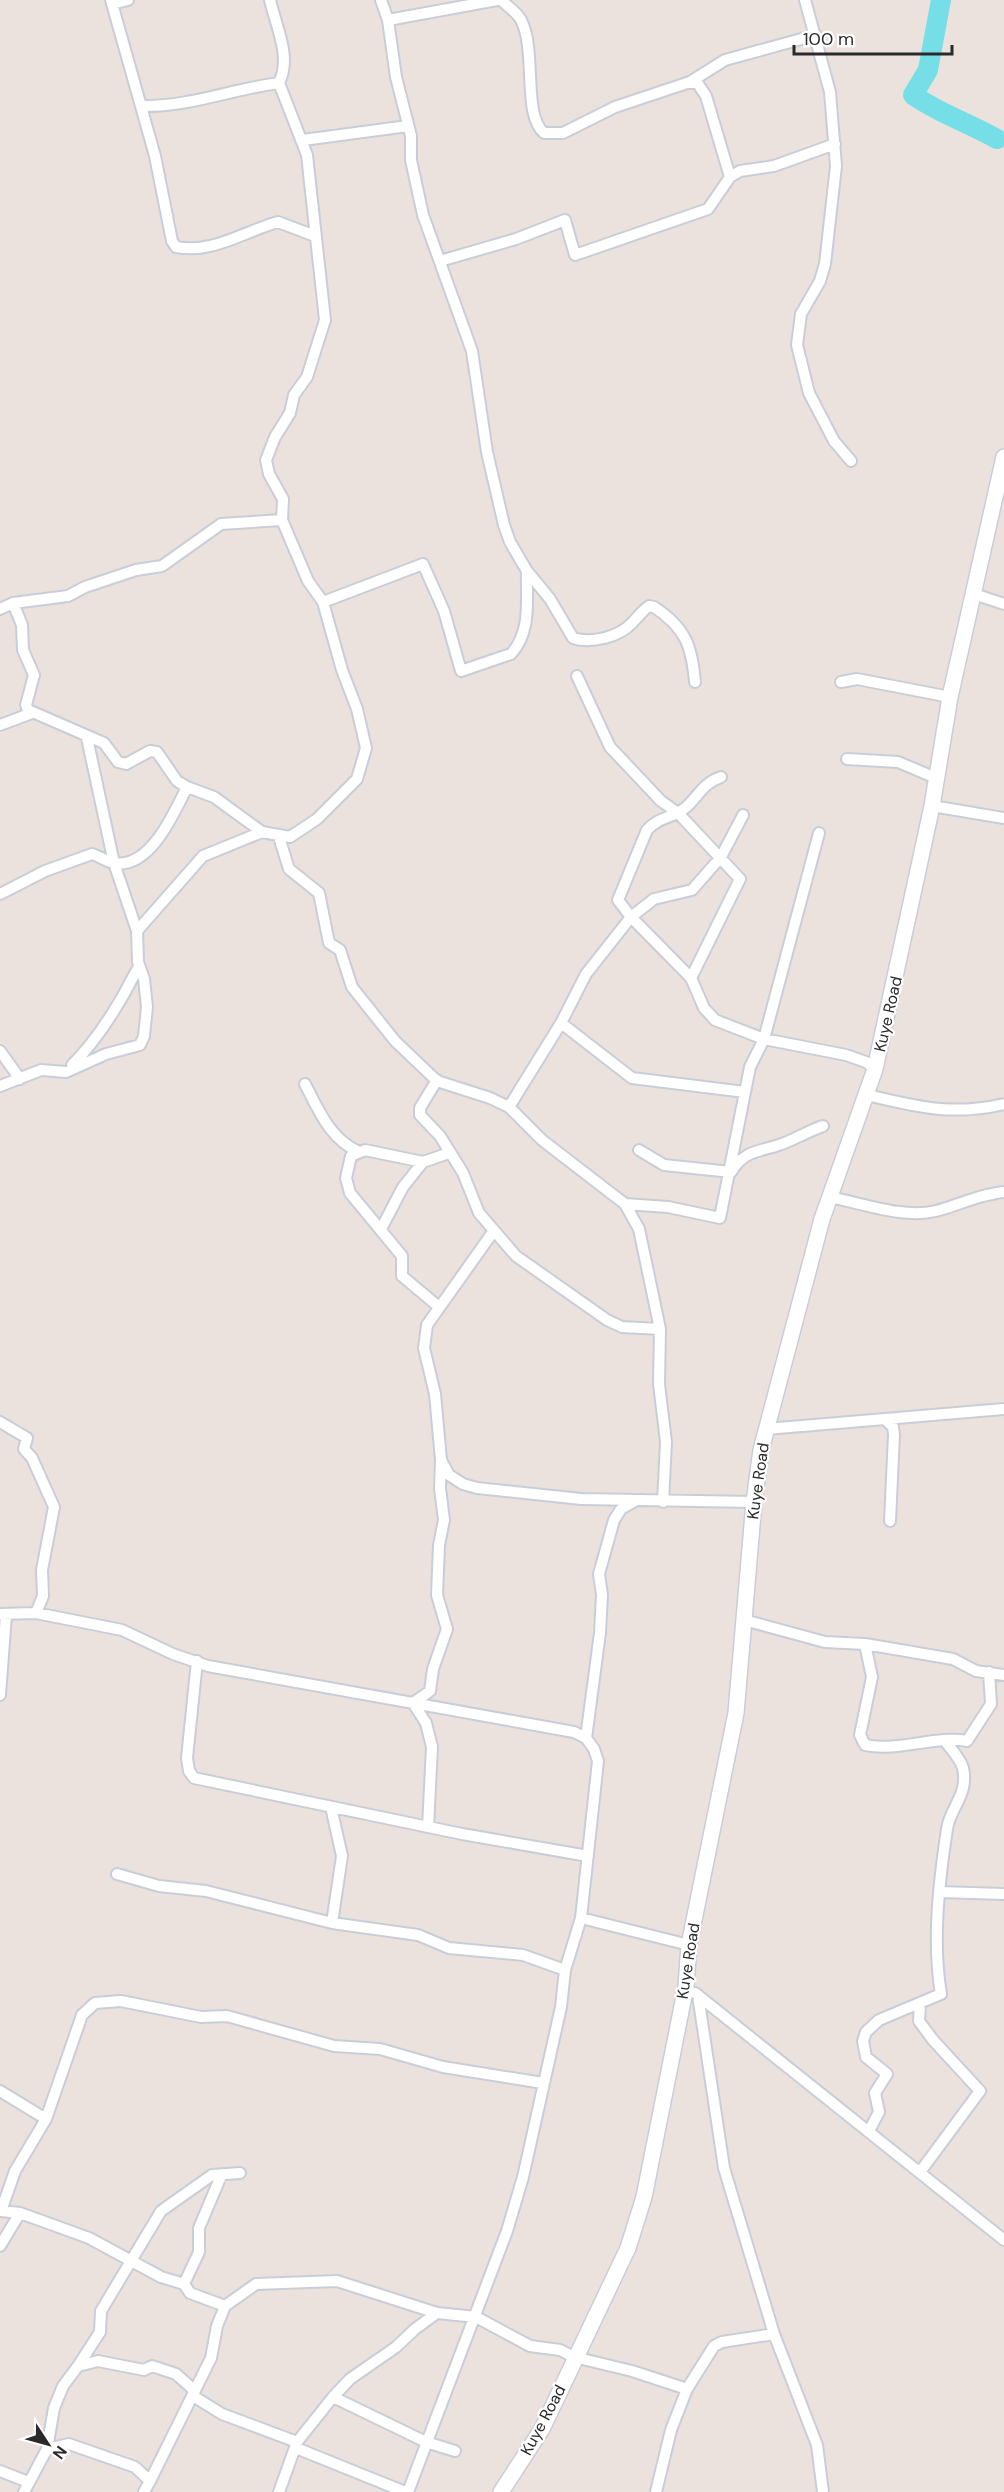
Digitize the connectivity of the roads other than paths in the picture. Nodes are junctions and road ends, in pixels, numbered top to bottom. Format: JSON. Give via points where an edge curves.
{"nodes":[{"id":1,"x":128,"y":0,"type":"edge"},
{"id":2,"x":270,"y":0,"type":"edge"},
{"id":3,"x":381,"y":0,"type":"edge"},
{"id":4,"x":499,"y":0,"type":"edge"},
{"id":5,"x":805,"y":0,"type":"edge"},
{"id":6,"x":112,"y":2,"type":"edge"},
{"id":7,"x":387,"y":20,"type":"junction"},
{"id":8,"x":816,"y":35,"type":"junction"},
{"id":9,"x":690,"y":82,"type":"junction"},
{"id":10,"x":279,"y":83,"type":"junction"},
{"id":11,"x":142,"y":106,"type":"junction"},
{"id":12,"x":408,"y":126,"type":"junction"},
{"id":13,"x":303,"y":140,"type":"junction"},
{"id":14,"x":835,"y":144,"type":"junction"},
{"id":15,"x":729,"y":177,"type":"junction"},
{"id":16,"x":315,"y":236,"type":"junction"},
{"id":17,"x":440,"y":261,"type":"junction"},
{"id":18,"x":1004,"y":457,"type":"edge"},
{"id":19,"x":851,"y":461,"type":"dead end"},
{"id":20,"x":282,"y":520,"type":"junction"},
{"id":21,"x":527,"y":571,"type":"junction"},
{"id":22,"x":974,"y":594,"type":"junction"},
{"id":23,"x":323,"y":602,"type":"junction"},
{"id":24,"x":13,"y":603,"type":"junction"},
{"id":25,"x":1004,"y":604,"type":"edge"},
{"id":26,"x":0,"y":609,"type":"edge"},
{"id":27,"x":577,"y":676,"type":"dead end"},
{"id":28,"x":695,"y":682,"type":"dead end"},
{"id":29,"x":841,"y":682,"type":"dead end"},
{"id":30,"x":950,"y":697,"type":"junction"},
{"id":31,"x":32,"y":713,"type":"junction"},
{"id":32,"x":0,"y":725,"type":"edge"},
{"id":33,"x":87,"y":738,"type":"junction"},
{"id":34,"x":848,"y":759,"type":"dead end"},
{"id":35,"x":721,"y":777,"type":"dead end"},
{"id":36,"x":936,"y":778,"type":"junction"},
{"id":37,"x":187,"y":788,"type":"junction"},
{"id":38,"x":932,"y":806,"type":"junction"},
{"id":39,"x":678,"y":813,"type":"junction"},
{"id":40,"x":743,"y":815,"type":"dead end"},
{"id":41,"x":1004,"y":818,"type":"edge"},
{"id":42,"x":262,"y":832,"type":"junction"},
{"id":43,"x":819,"y":833,"type":"dead end"},
{"id":44,"x":279,"y":837,"type":"junction"},
{"id":45,"x":721,"y":857,"type":"junction"},
{"id":46,"x":114,"y":863,"type":"junction"},
{"id":47,"x":0,"y":894,"type":"edge"},
{"id":48,"x":631,"y":917,"type":"junction"},
{"id":49,"x":137,"y":931,"type":"junction"},
{"id":50,"x":139,"y":967,"type":"junction"},
{"id":51,"x":691,"y":978,"type":"junction"},
{"id":52,"x":561,"y":1023,"type":"junction"},
{"id":53,"x":764,"y":1039,"type":"junction"},
{"id":54,"x":0,"y":1051,"type":"edge"},
{"id":55,"x":875,"y":1070,"type":"junction"},
{"id":56,"x":66,"y":1072,"type":"junction"},
{"id":57,"x":20,"y":1078,"type":"junction"},
{"id":58,"x":437,"y":1080,"type":"junction"},
{"id":59,"x":304,"y":1084,"type":"dead end"},
{"id":60,"x":0,"y":1086,"type":"edge"},
{"id":61,"x":745,"y":1092,"type":"junction"},
{"id":62,"x":867,"y":1095,"type":"junction"},
{"id":63,"x":1004,"y":1104,"type":"edge"},
{"id":64,"x":508,"y":1107,"type":"junction"},
{"id":65,"x":823,"y":1126,"type":"dead end"},
{"id":66,"x":639,"y":1150,"type":"dead end"},
{"id":67,"x":359,"y":1152,"type":"junction"},
{"id":68,"x":449,"y":1153,"type":"junction"},
{"id":69,"x":423,"y":1162,"type":"junction"},
{"id":70,"x":731,"y":1172,"type":"junction"},
{"id":71,"x":1004,"y":1192,"type":"edge"},
{"id":72,"x":829,"y":1197,"type":"junction"},
{"id":73,"x":625,"y":1204,"type":"junction"},
{"id":74,"x":381,"y":1229,"type":"junction"},
{"id":75,"x":493,"y":1232,"type":"junction"},
{"id":76,"x":439,"y":1307,"type":"junction"},
{"id":77,"x":660,"y":1329,"type":"junction"},
{"id":78,"x":1004,"y":1409,"type":"edge"},
{"id":79,"x":885,"y":1419,"type":"junction"},
{"id":80,"x":0,"y":1422,"type":"edge"},
{"id":81,"x":766,"y":1429,"type":"junction"},
{"id":82,"x":441,"y":1460,"type":"junction"},
{"id":83,"x":638,"y":1500,"type":"junction"},
{"id":84,"x":663,"y":1502,"type":"junction"},
{"id":85,"x":754,"y":1502,"type":"junction"},
{"id":86,"x":890,"y":1521,"type":"dead end"},
{"id":87,"x":36,"y":1613,"type":"junction"},
{"id":88,"x":3,"y":1615,"type":"edge"},
{"id":89,"x":744,"y":1620,"type":"junction"},
{"id":90,"x":865,"y":1644,"type":"junction"},
{"id":91,"x":197,"y":1660,"type":"junction"},
{"id":92,"x":989,"y":1672,"type":"junction"},
{"id":93,"x":1004,"y":1675,"type":"edge"},
{"id":94,"x":0,"y":1695,"type":"edge"},
{"id":95,"x":413,"y":1703,"type":"junction"},
{"id":96,"x":586,"y":1738,"type":"junction"},
{"id":97,"x":945,"y":1741,"type":"junction"},
{"id":98,"x":331,"y":1807,"type":"junction"},
{"id":99,"x":428,"y":1827,"type":"junction"},
{"id":100,"x":588,"y":1856,"type":"junction"},
{"id":101,"x":117,"y":1874,"type":"dead end"},
{"id":102,"x":939,"y":1892,"type":"junction"},
{"id":103,"x":1004,"y":1894,"type":"edge"},
{"id":104,"x":581,"y":1918,"type":"junction"},
{"id":105,"x":332,"y":1923,"type":"junction"},
{"id":106,"x":689,"y":1945,"type":"junction"},
{"id":107,"x":565,"y":1970,"type":"junction"},
{"id":108,"x":692,"y":1990,"type":"junction"},
{"id":109,"x":920,"y":2004,"type":"junction"},
{"id":110,"x":543,"y":2083,"type":"junction"},
{"id":111,"x":0,"y":2091,"type":"edge"},
{"id":112,"x":46,"y":2120,"type":"junction"},
{"id":113,"x":869,"y":2131,"type":"junction"},
{"id":114,"x":920,"y":2172,"type":"junction"},
{"id":115,"x":240,"y":2173,"type":"dead end"},
{"id":116,"x":221,"y":2176,"type":"junction"},
{"id":117,"x":1,"y":2210,"type":"edge"},
{"id":118,"x":20,"y":2213,"type":"junction"},
{"id":119,"x":1004,"y":2240,"type":"edge"},
{"id":120,"x":0,"y":2246,"type":"edge"},
{"id":121,"x":132,"y":2262,"type":"junction"},
{"id":122,"x":184,"y":2284,"type":"junction"},
{"id":123,"x":225,"y":2306,"type":"junction"},
{"id":124,"x":437,"y":2313,"type":"junction"},
{"id":125,"x":476,"y":2317,"type":"junction"},
{"id":126,"x":774,"y":2334,"type":"junction"},
{"id":127,"x":574,"y":2357,"type":"junction"},
{"id":128,"x":78,"y":2366,"type":"junction"},
{"id":129,"x":687,"y":2389,"type":"junction"},
{"id":130,"x":194,"y":2393,"type":"junction"},
{"id":131,"x":333,"y":2397,"type":"junction"},
{"id":132,"x":426,"y":2442,"type":"junction"},
{"id":133,"x":297,"y":2445,"type":"junction"},
{"id":134,"x":47,"y":2450,"type":"junction"},
{"id":135,"x":454,"y":2451,"type":"dead end"},
{"id":136,"x":0,"y":2471,"type":"edge"},
{"id":137,"x":150,"y":2481,"type":"junction"},
{"id":138,"x":26,"y":2487,"type":"edge"},
{"id":139,"x":144,"y":2492,"type":"edge"},
{"id":140,"x":279,"y":2492,"type":"edge"},
{"id":141,"x":406,"y":2492,"type":"edge"},
{"id":142,"x":501,"y":2492,"type":"edge"},
{"id":143,"x":656,"y":2492,"type":"edge"},
{"id":144,"x":823,"y":2492,"type":"edge"}],
"edges":[{"from":1,"to":6,"type":"street"},
{"from":2,"to":10,"type":"street","via":[[285,59]]},
{"from":3,"to":7,"type":"street"},
{"from":4,"to":7,"type":"street"},
{"from":4,"to":9,"type":"street","via":[[520,17],[524,26],[531,52],[533,111],[544,133],[563,133],[615,106]]},
{"from":5,"to":8,"type":"street"},
{"from":6,"to":11,"type":"street"},
{"from":7,"to":12,"type":"street"},
{"from":8,"to":9,"type":"street","via":[[725,60]]},
{"from":8,"to":14,"type":"street","via":[[830,92]]},
{"from":9,"to":15,"type":"street","via":[[703,88]]},
{"from":10,"to":11,"type":"street","via":[[195,102]]},
{"from":10,"to":13,"type":"street"},
{"from":11,"to":16,"type":"street","via":[[172,241],[177,247],[220,244],[278,222]]},
{"from":12,"to":13,"type":"street"},
{"from":12,"to":17,"type":"street","via":[[423,215]]},
{"from":13,"to":16,"type":"street","via":[[308,155]]},
{"from":14,"to":15,"type":"street"},
{"from":14,"to":19,"type":"street","via":[[834,195],[825,264],[801,314],[797,345],[808,393],[834,441]]},
{"from":15,"to":17,"type":"street","via":[[708,209],[575,255],[566,220]]},
{"from":16,"to":20,"type":"street","via":[[325,320],[307,377],[294,395],[290,414],[275,436],[266,460],[283,498]]},
{"from":17,"to":21,"type":"street","via":[[472,351],[487,452],[504,525]]},
{"from":18,"to":22,"type":"street","name":"Kuye Road"},
{"from":20,"to":23,"type":"street","via":[[308,581]]},
{"from":20,"to":24,"type":"street","via":[[221,524],[162,566],[136,570],[68,596]]},
{"from":21,"to":23,"type":"street","via":[[528,619],[516,649],[512,654],[461,670],[444,611],[423,564]]},
{"from":21,"to":28,"type":"street","via":[[550,599],[567,631],[580,641],[622,631],[649,606],[660,612],[686,638]]},
{"from":22,"to":25,"type":"street"},
{"from":22,"to":30,"type":"street","name":"Kuye Road"},
{"from":23,"to":44,"type":"street","via":[[357,709],[366,748],[364,763],[357,779],[317,819],[290,837]]},
{"from":24,"to":26,"type":"street"},
{"from":24,"to":31,"type":"street","via":[[22,625],[23,650],[34,675],[26,705]]},
{"from":27,"to":39,"type":"street","via":[[610,747],[661,801]]},
{"from":29,"to":30,"type":"street","via":[[857,679]]},
{"from":30,"to":36,"type":"street","name":"Kuye Road"},
{"from":31,"to":32,"type":"street"},
{"from":31,"to":33,"type":"street"},
{"from":33,"to":37,"type":"street","via":[[104,743],[118,762],[126,764],[150,751],[157,752],[177,781]]},
{"from":33,"to":46,"type":"street"},
{"from":34,"to":36,"type":"street","via":[[898,762]]},
{"from":35,"to":39,"type":"street","via":[[710,780]]},
{"from":36,"to":38,"type":"street","name":"Kuye Road"},
{"from":37,"to":42,"type":"street","via":[[214,797]]},
{"from":37,"to":46,"type":"street","via":[[150,849],[132,860]]},
{"from":38,"to":41,"type":"street"},
{"from":38,"to":55,"type":"street","name":"Kuye Road"},
{"from":39,"to":45,"type":"street"},
{"from":39,"to":48,"type":"street","via":[[653,822],[643,839],[618,900]]},
{"from":40,"to":45,"type":"street"},
{"from":42,"to":44,"type":"street"},
{"from":42,"to":49,"type":"street","via":[[203,856]]},
{"from":43,"to":53,"type":"street"},
{"from":44,"to":58,"type":"street","via":[[289,869],[319,893],[329,943],[340,950],[352,987],[394,1041]]},
{"from":45,"to":48,"type":"street","via":[[692,890],[654,899]]},
{"from":45,"to":51,"type":"street","via":[[740,879]]},
{"from":46,"to":47,"type":"street","via":[[92,854],[45,871]]},
{"from":46,"to":49,"type":"street"},
{"from":48,"to":51,"type":"street"},
{"from":48,"to":52,"type":"street","via":[[586,974]]},
{"from":49,"to":50,"type":"street"},
{"from":50,"to":56,"type":"street","via":[[87,1050]]},
{"from":50,"to":56,"type":"street","via":[[147,1006],[140,1045],[106,1053]]},
{"from":51,"to":53,"type":"street","via":[[704,1008],[715,1020]]},
{"from":52,"to":61,"type":"street","via":[[632,1078]]},
{"from":52,"to":64,"type":"street"},
{"from":53,"to":55,"type":"street","via":[[846,1055]]},
{"from":53,"to":61,"type":"street","via":[[750,1067]]},
{"from":54,"to":57,"type":"street"},
{"from":55,"to":62,"type":"street","name":"Kuye Road"},
{"from":56,"to":57,"type":"street","via":[[41,1070]]},
{"from":57,"to":60,"type":"street"},
{"from":58,"to":64,"type":"street"},
{"from":58,"to":68,"type":"street","via":[[420,1108],[420,1115],[440,1136]]},
{"from":59,"to":67,"type":"street","via":[[336,1137]]},
{"from":61,"to":70,"type":"street"},
{"from":62,"to":63,"type":"street","via":[[962,1112]]},
{"from":62,"to":72,"type":"street","name":"Kuye Road"},
{"from":64,"to":73,"type":"street","via":[[533,1133]]},
{"from":65,"to":70,"type":"street","via":[[779,1145],[749,1152]]},
{"from":66,"to":70,"type":"street","via":[[664,1165]]},
{"from":67,"to":69,"type":"street"},
{"from":67,"to":74,"type":"street","via":[[351,1156],[348,1164],[350,1193]]},
{"from":68,"to":69,"type":"street"},
{"from":68,"to":75,"type":"street","via":[[463,1173],[478,1213]]},
{"from":69,"to":74,"type":"street","via":[[403,1187]]},
{"from":70,"to":73,"type":"street","via":[[720,1218],[668,1207]]},
{"from":71,"to":72,"type":"street","via":[[936,1211],[907,1212]]},
{"from":72,"to":81,"type":"street","name":"Kuye Road","via":[[800,1292]]},
{"from":73,"to":77,"type":"street","via":[[639,1229]]},
{"from":74,"to":76,"type":"street","via":[[402,1256],[402,1276]]},
{"from":75,"to":76,"type":"street"},
{"from":75,"to":77,"type":"street","via":[[516,1256],[607,1320],[622,1327]]},
{"from":76,"to":82,"type":"street","via":[[424,1338],[435,1394]]},
{"from":77,"to":84,"type":"street","via":[[659,1384],[666,1442]]},
{"from":78,"to":79,"type":"street"},
{"from":79,"to":81,"type":"street"},
{"from":79,"to":86,"type":"street","via":[[893,1427],[894,1435]]},
{"from":80,"to":87,"type":"street","via":[[27,1438],[24,1449],[54,1507],[42,1570],[43,1596]]},
{"from":81,"to":85,"type":"street","name":"Kuye Road"},
{"from":82,"to":83,"type":"street","via":[[449,1475],[477,1488],[581,1499]]},
{"from":82,"to":95,"type":"street","via":[[444,1520],[437,1595],[447,1629],[430,1691]]},
{"from":83,"to":84,"type":"street"},
{"from":83,"to":96,"type":"street","via":[[621,1509],[614,1520],[599,1574],[600,1633]]},
{"from":84,"to":85,"type":"street"},
{"from":85,"to":89,"type":"street","name":"Kuye Road"},
{"from":87,"to":88,"type":"street"},
{"from":87,"to":91,"type":"street","via":[[122,1630],[173,1654]]},
{"from":88,"to":94,"type":"street"},
{"from":89,"to":90,"type":"street","via":[[825,1642]]},
{"from":89,"to":106,"type":"street","name":"Kuye Road","via":[[736,1713]]},
{"from":90,"to":92,"type":"street","via":[[953,1659],[976,1671]]},
{"from":90,"to":97,"type":"street","via":[[872,1677],[862,1742],[872,1747]]},
{"from":91,"to":95,"type":"street","via":[[208,1666]]},
{"from":91,"to":98,"type":"street","via":[[187,1758],[194,1778]]},
{"from":92,"to":93,"type":"street"},
{"from":92,"to":97,"type":"street","via":[[991,1704],[981,1724],[968,1741],[950,1737]]},
{"from":95,"to":96,"type":"street","via":[[563,1730]]},
{"from":95,"to":99,"type":"street","via":[[431,1734]]},
{"from":96,"to":100,"type":"street","via":[[594,1749],[598,1774]]},
{"from":97,"to":102,"type":"street","via":[[960,1760],[963,1783],[960,1802],[949,1820]]},
{"from":98,"to":99,"type":"street"},
{"from":98,"to":105,"type":"street","via":[[342,1856]]},
{"from":99,"to":100,"type":"street"},
{"from":100,"to":104,"type":"street"},
{"from":101,"to":105,"type":"street","via":[[159,1886],[206,1891]]},
{"from":102,"to":103,"type":"street"},
{"from":102,"to":109,"type":"street","via":[[937,1948],[941,1994]]},
{"from":104,"to":106,"type":"street"},
{"from":104,"to":107,"type":"street"},
{"from":105,"to":107,"type":"street","via":[[418,1935],[449,1948],[523,1954]]},
{"from":106,"to":108,"type":"street","name":"Kuye Road"},
{"from":107,"to":110,"type":"street","via":[[561,2007]]},
{"from":108,"to":113,"type":"street"},
{"from":108,"to":126,"type":"street","via":[[724,2168]]},
{"from":108,"to":127,"type":"street","name":"Kuye Road","via":[[644,2197],[628,2248]]},
{"from":109,"to":113,"type":"street","via":[[879,2020],[866,2032],[866,2057],[887,2074],[875,2094],[879,2112]]},
{"from":109,"to":114,"type":"street","via":[[919,2021],[980,2091]]},
{"from":110,"to":112,"type":"street","via":[[443,2067],[380,2049],[334,2046],[228,2016],[201,2017],[121,2001],[95,2003],[82,2015]]},
{"from":110,"to":125,"type":"street","via":[[523,2177]]},
{"from":111,"to":112,"type":"street"},
{"from":112,"to":117,"type":"street","via":[[15,2171]]},
{"from":113,"to":114,"type":"street"},
{"from":114,"to":119,"type":"street"},
{"from":115,"to":116,"type":"street"},
{"from":116,"to":121,"type":"street","via":[[212,2175],[161,2211]]},
{"from":116,"to":122,"type":"street","via":[[199,2228],[199,2252]]},
{"from":117,"to":118,"type":"street"},
{"from":118,"to":120,"type":"street"},
{"from":118,"to":121,"type":"street","via":[[89,2238]]},
{"from":121,"to":122,"type":"street"},
{"from":121,"to":128,"type":"street","via":[[101,2311],[100,2332]]},
{"from":122,"to":123,"type":"street","via":[[190,2292]]},
{"from":123,"to":124,"type":"street","via":[[256,2284],[337,2281]]},
{"from":123,"to":130,"type":"street","via":[[211,2358]]},
{"from":124,"to":125,"type":"street"},
{"from":124,"to":131,"type":"street","via":[[350,2379]]},
{"from":125,"to":127,"type":"street","via":[[530,2346],[560,2350]]},
{"from":125,"to":132,"type":"street"},
{"from":126,"to":129,"type":"street","via":[[714,2346]]},
{"from":126,"to":144,"type":"street","via":[[817,2445]]},
{"from":127,"to":129,"type":"street"},
{"from":127,"to":142,"type":"street","name":"Kuye Road","via":[[542,2429]]},
{"from":128,"to":130,"type":"street","via":[[98,2361],[144,2370],[152,2366],[176,2374]]},
{"from":128,"to":134,"type":"street","via":[[63,2386],[54,2408]]},
{"from":129,"to":143,"type":"street","via":[[671,2430]]},
{"from":130,"to":133,"type":"street","via":[[222,2415]]},
{"from":130,"to":137,"type":"street"},
{"from":131,"to":132,"type":"street"},
{"from":131,"to":133,"type":"street"},
{"from":132,"to":135,"type":"street"},
{"from":132,"to":141,"type":"street"},
{"from":133,"to":140,"type":"street"},
{"from":133,"to":141,"type":"street"},
{"from":134,"to":137,"type":"street","via":[[69,2444],[135,2468]]},
{"from":134,"to":138,"type":"street"},
{"from":136,"to":138,"type":"street"},
{"from":137,"to":139,"type":"street"}]}
